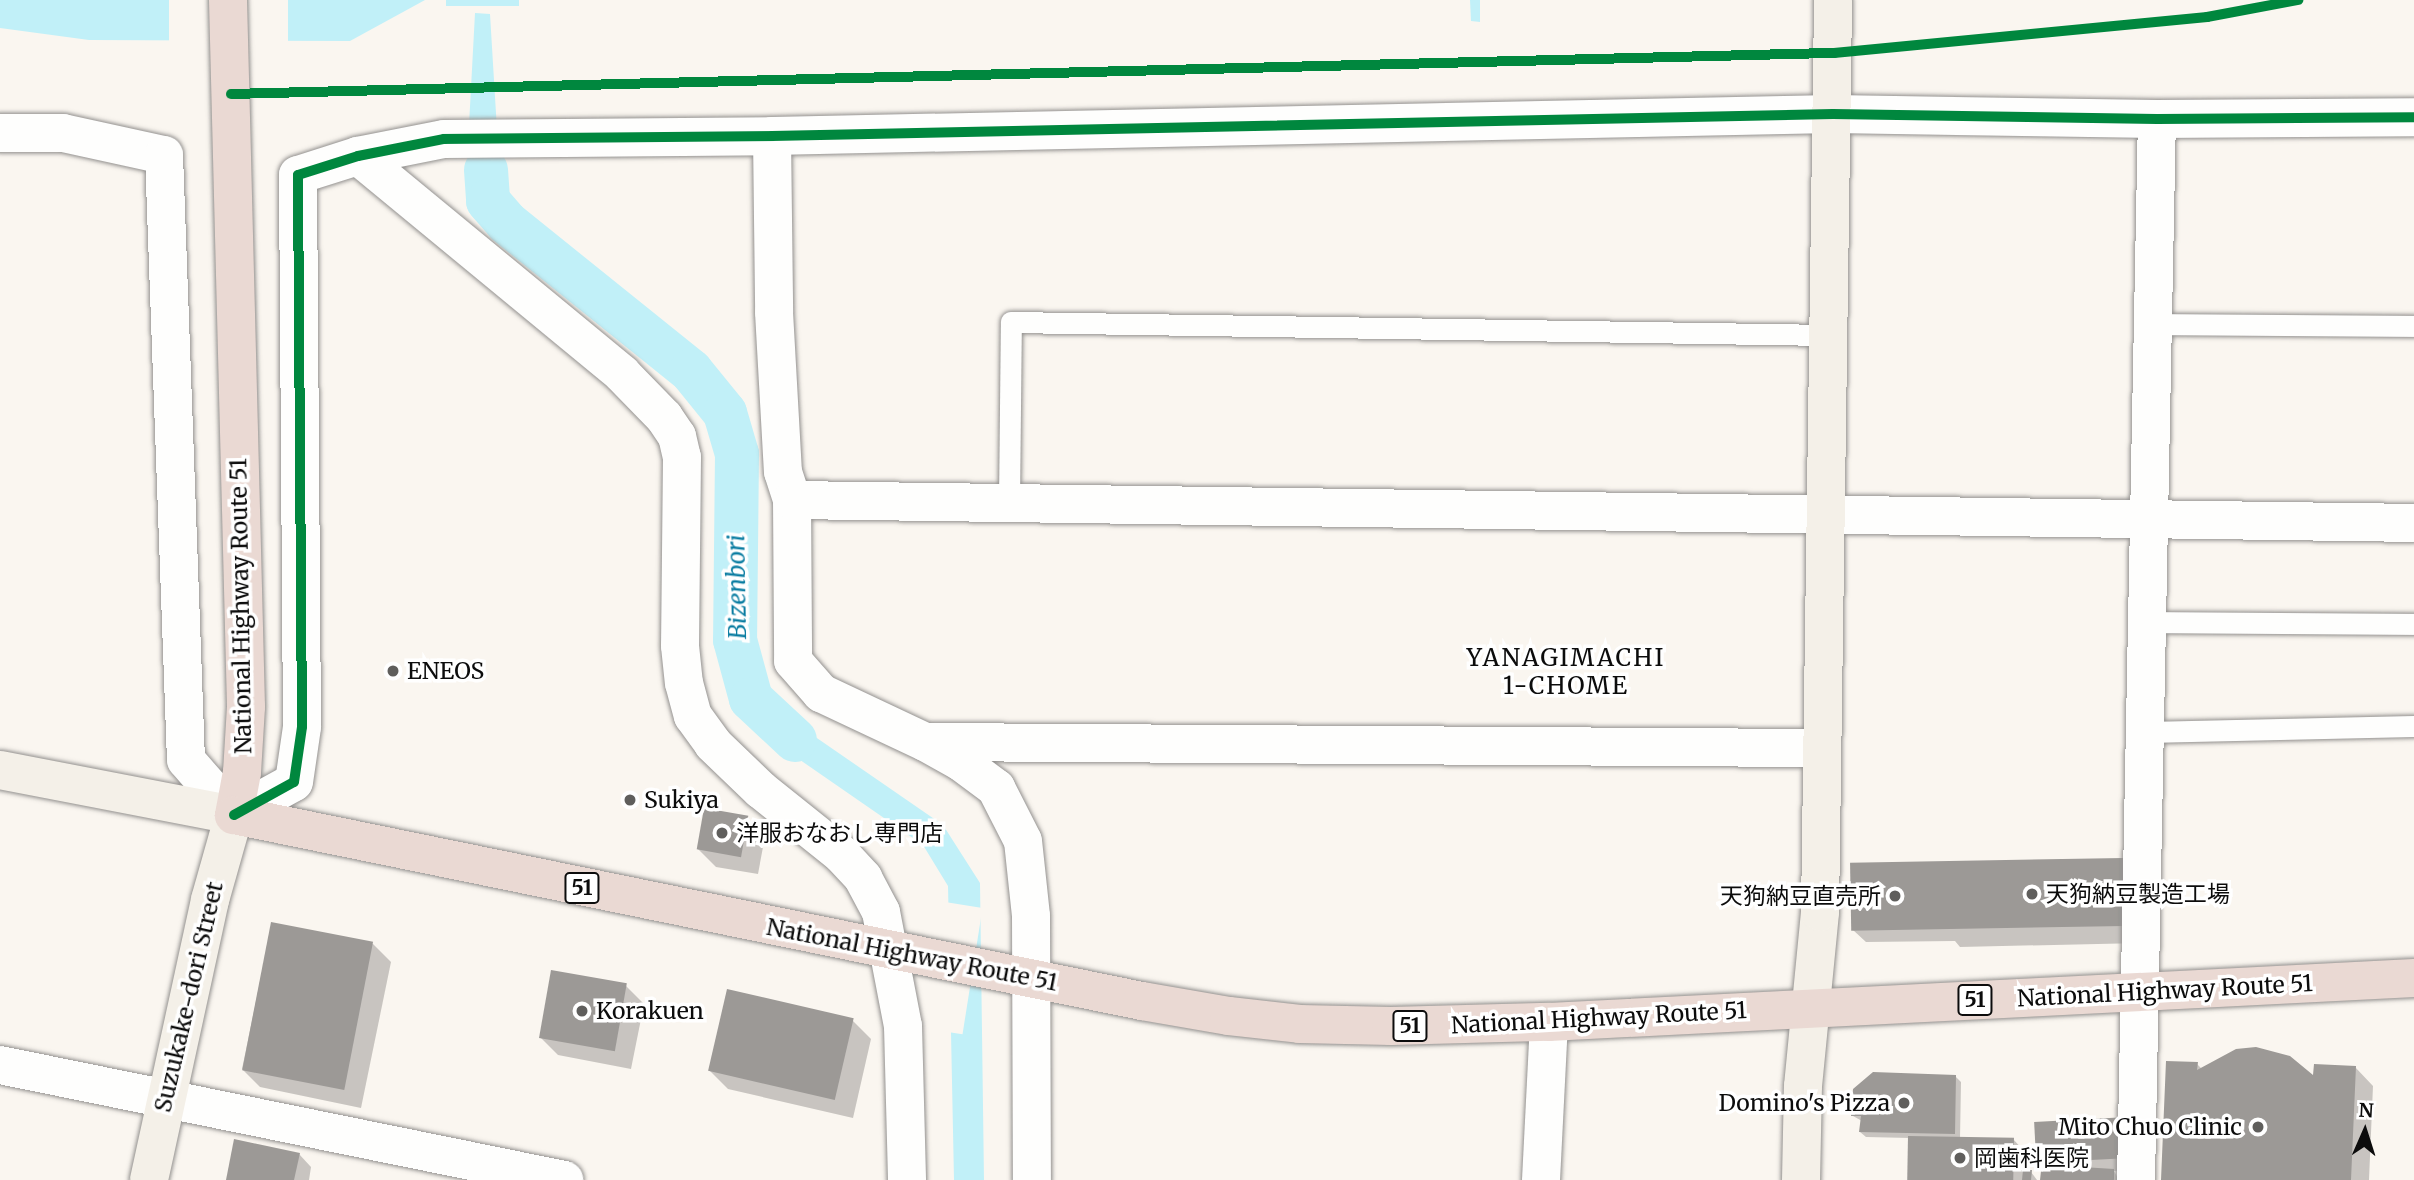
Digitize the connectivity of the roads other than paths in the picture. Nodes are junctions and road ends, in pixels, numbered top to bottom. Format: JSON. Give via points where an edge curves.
{"nodes":[{"id":1,"x":228,"y":0,"type":"edge"},
{"id":2,"x":1833,"y":15,"type":"edge"},
{"id":3,"x":1833,"y":114,"type":"junction"},
{"id":4,"x":2414,"y":117,"type":"edge"},
{"id":5,"x":2157,"y":118,"type":"junction"},
{"id":6,"x":0,"y":133,"type":"edge"},
{"id":7,"x":772,"y":136,"type":"junction"},
{"id":8,"x":358,"y":156,"type":"junction"},
{"id":9,"x":2154,"y":324,"type":"junction"},
{"id":10,"x":2414,"y":326,"type":"edge"},
{"id":11,"x":1827,"y":335,"type":"junction"},
{"id":12,"x":792,"y":500,"type":"junction"},
{"id":13,"x":1009,"y":503,"type":"junction"},
{"id":14,"x":1825,"y":514,"type":"junction"},
{"id":15,"x":2150,"y":517,"type":"junction"},
{"id":16,"x":2414,"y":523,"type":"edge"},
{"id":17,"x":2148,"y":622,"type":"junction"},
{"id":18,"x":2414,"y":624,"type":"edge"},
{"id":19,"x":2414,"y":726,"type":"edge"},
{"id":20,"x":2146,"y":732,"type":"junction"},
{"id":21,"x":925,"y":743,"type":"junction"},
{"id":22,"x":1820,"y":748,"type":"junction"},
{"id":23,"x":0,"y":770,"type":"edge"},
{"id":24,"x":234,"y":816,"type":"junction"},
{"id":25,"x":891,"y":952,"type":"junction"},
{"id":26,"x":1024,"y":976,"type":"junction"},
{"id":27,"x":2414,"y":978,"type":"edge"},
{"id":28,"x":2142,"y":993,"type":"junction"},
{"id":29,"x":1809,"y":1008,"type":"junction"},
{"id":30,"x":1549,"y":1022,"type":"junction"},
{"id":31,"x":0,"y":1065,"type":"edge"},
{"id":32,"x":165,"y":1099,"type":"junction"},
{"id":33,"x":514,"y":1175,"type":"edge"},
{"id":34,"x":149,"y":1180,"type":"edge"},
{"id":35,"x":564,"y":1180,"type":"edge"},
{"id":36,"x":907,"y":1180,"type":"edge"},
{"id":37,"x":1032,"y":1180,"type":"edge"},
{"id":38,"x":1541,"y":1180,"type":"edge"},
{"id":39,"x":1801,"y":1180,"type":"edge"},
{"id":40,"x":2136,"y":1180,"type":"edge"}],
"edges":[{"from":1,"to":24,"type":"highway","name":"National Highway Route 51","via":[[246,707]]},
{"from":2,"to":3,"type":"street"},
{"from":3,"to":5,"type":"street"},
{"from":3,"to":7,"type":"street"},
{"from":3,"to":11,"type":"street"},
{"from":4,"to":5,"type":"street"},
{"from":5,"to":9,"type":"street"},
{"from":6,"to":24,"type":"street","via":[[63,133],[164,155],[186,760]]},
{"from":7,"to":8,"type":"street","via":[[444,139]]},
{"from":7,"to":12,"type":"street","via":[[774,312],[783,472]]},
{"from":8,"to":24,"type":"street","via":[[298,175],[302,727],[294,782]]},
{"from":8,"to":25,"type":"street","via":[[622,374],[664,416],[677,436],[682,457],[680,646],[693,716],[713,744],[761,790],[841,853],[863,878],[881,912]]},
{"from":9,"to":10,"type":"lane"},
{"from":9,"to":15,"type":"street"},
{"from":11,"to":13,"type":"lane","via":[[1011,322]]},
{"from":11,"to":14,"type":"street"},
{"from":12,"to":13,"type":"street"},
{"from":12,"to":21,"type":"street","via":[[793,661],[821,692]]},
{"from":13,"to":14,"type":"street"},
{"from":14,"to":15,"type":"street"},
{"from":14,"to":22,"type":"street"},
{"from":15,"to":16,"type":"street"},
{"from":15,"to":17,"type":"street"},
{"from":17,"to":18,"type":"lane"},
{"from":17,"to":20,"type":"street"},
{"from":19,"to":20,"type":"lane"},
{"from":20,"to":28,"type":"street"},
{"from":21,"to":22,"type":"street"},
{"from":21,"to":26,"type":"street","via":[[996,788],[1023,841],[1031,916]]},
{"from":22,"to":29,"type":"street","via":[[1820,912]]},
{"from":23,"to":24,"type":"street"},
{"from":24,"to":25,"type":"highway","name":"National Highway Route 51","number":"51"},
{"from":24,"to":32,"type":"street","name":"Suzukake-dori Street"},
{"from":25,"to":26,"type":"highway","name":"National Highway Route 51","number":"51"},
{"from":25,"to":36,"type":"street","via":[[903,1027]]},
{"from":26,"to":30,"type":"highway","name":"National Highway Route 51","number":"51","via":[[1204,1012],[1300,1024]]},
{"from":26,"to":37,"type":"street"},
{"from":27,"to":28,"type":"highway","name":"National Highway Route 51","number":"51"},
{"from":28,"to":29,"type":"highway","name":"National Highway Route 51","number":"51"},
{"from":28,"to":40,"type":"street"},
{"from":29,"to":30,"type":"highway","name":"National Highway Route 51","number":"51"},
{"from":29,"to":39,"type":"street"},
{"from":30,"to":38,"type":"street"},
{"from":31,"to":32,"type":"street"},
{"from":32,"to":33,"type":"street"},
{"from":32,"to":34,"type":"street","name":"Suzukake-dori Street"},
{"from":33,"to":35,"type":"street"}]}
